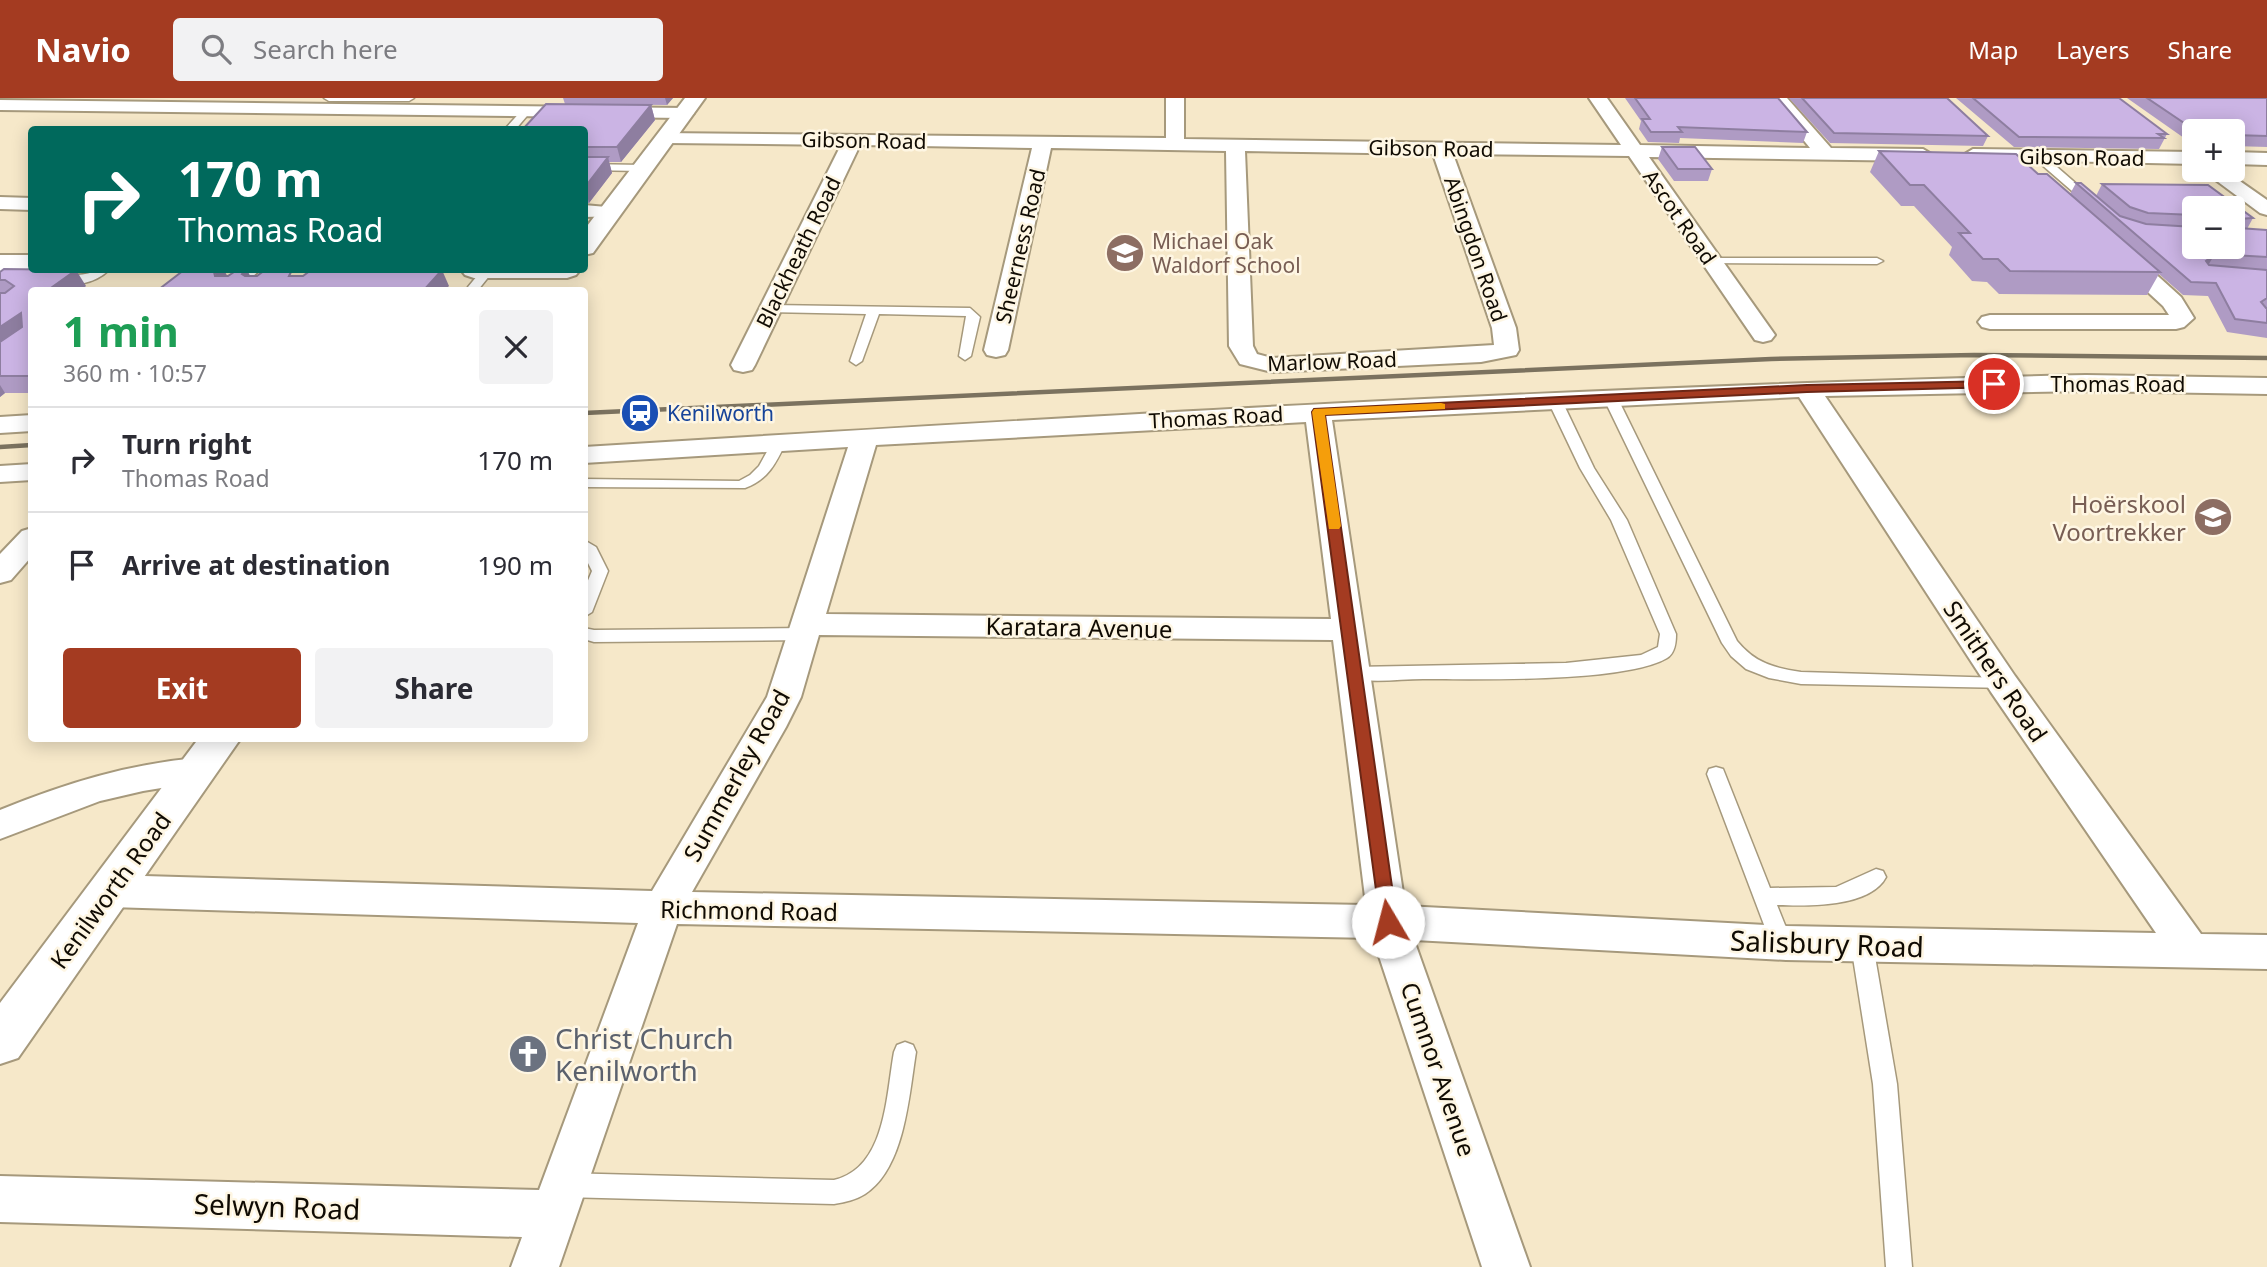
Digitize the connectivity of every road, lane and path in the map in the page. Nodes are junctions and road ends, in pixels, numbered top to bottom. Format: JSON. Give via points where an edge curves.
{"nodes":[{"id":1,"x":329,"y":98,"type":"edge"},
{"id":2,"x":1175,"y":98,"type":"edge"},
{"id":3,"x":1598,"y":98,"type":"edge"},
{"id":4,"x":1778,"y":98,"type":"edge"},
{"id":5,"x":172,"y":102,"type":"edge"},
{"id":6,"x":422,"y":102,"type":"edge"},
{"id":7,"x":0,"y":105,"type":"edge"},
{"id":8,"x":690,"y":105,"type":"edge"},
{"id":9,"x":527,"y":110,"type":"junction"},
{"id":10,"x":513,"y":126,"type":"edge"},
{"id":11,"x":1983,"y":133,"type":"edge"},
{"id":12,"x":667,"y":137,"type":"junction"},
{"id":13,"x":2167,"y":138,"type":"edge"},
{"id":14,"x":853,"y":140,"type":"junction"},
{"id":15,"x":1043,"y":142,"type":"junction"},
{"id":16,"x":1175,"y":144,"type":"junction"},
{"id":17,"x":1235,"y":145,"type":"junction"},
{"id":18,"x":1441,"y":148,"type":"junction"},
{"id":19,"x":2182,"y":149,"type":"edge"},
{"id":20,"x":1634,"y":151,"type":"junction"},
{"id":21,"x":1826,"y":153,"type":"junction"},
{"id":22,"x":2009,"y":156,"type":"junction"},
{"id":23,"x":2038,"y":156,"type":"junction"},
{"id":24,"x":2182,"y":157,"type":"edge"},
{"id":25,"x":2245,"y":158,"type":"edge"},
{"id":26,"x":2267,"y":159,"type":"edge"},
{"id":27,"x":588,"y":167,"type":"edge"},
{"id":28,"x":643,"y":169,"type":"junction"},
{"id":29,"x":2229,"y":182,"type":"edge"},
{"id":30,"x":0,"y":203,"type":"edge"},
{"id":31,"x":28,"y":204,"type":"edge"},
{"id":32,"x":2267,"y":209,"type":"edge"},
{"id":33,"x":588,"y":211,"type":"edge"},
{"id":34,"x":611,"y":212,"type":"junction"},
{"id":35,"x":2093,"y":217,"type":"joint"},
{"id":36,"x":2105,"y":242,"type":"edge"},
{"id":37,"x":588,"y":243,"type":"edge"},
{"id":38,"x":1711,"y":261,"type":"junction"},
{"id":39,"x":1877,"y":261,"type":"dead end"},
{"id":40,"x":0,"y":263,"type":"edge"},
{"id":41,"x":28,"y":269,"type":"edge"},
{"id":42,"x":48,"y":273,"type":"edge"},
{"id":43,"x":250,"y":273,"type":"edge"},
{"id":44,"x":515,"y":273,"type":"edge"},
{"id":45,"x":566,"y":273,"type":"edge"},
{"id":46,"x":479,"y":275,"type":"edge"},
{"id":47,"x":92,"y":284,"type":"edge"},
{"id":48,"x":234,"y":287,"type":"edge"},
{"id":49,"x":554,"y":287,"type":"edge"},
{"id":50,"x":771,"y":309,"type":"junction"},
{"id":51,"x":874,"y":310,"type":"junction"},
{"id":52,"x":1990,"y":322,"type":"dead end"},
{"id":53,"x":1763,"y":335,"type":"dead end"},
{"id":54,"x":996,"y":350,"type":"dead end"},
{"id":55,"x":1507,"y":350,"type":"joint"},
{"id":56,"x":965,"y":356,"type":"dead end"},
{"id":57,"x":856,"y":361,"type":"dead end"},
{"id":58,"x":743,"y":365,"type":"dead end"},
{"id":59,"x":2267,"y":386,"type":"edge"},
{"id":60,"x":1807,"y":388,"type":"junction"},
{"id":61,"x":1611,"y":399,"type":"junction"},
{"id":62,"x":1555,"y":401,"type":"junction"},
{"id":63,"x":1318,"y":412,"type":"junction"},
{"id":64,"x":28,"y":423,"type":"edge"},
{"id":65,"x":0,"y":425,"type":"edge"},
{"id":66,"x":865,"y":436,"type":"junction"},
{"id":67,"x":779,"y":442,"type":"junction"},
{"id":68,"x":588,"y":455,"type":"edge"},
{"id":69,"x":28,"y":472,"type":"edge"},
{"id":70,"x":0,"y":474,"type":"edge"},
{"id":71,"x":588,"y":483,"type":"edge"},
{"id":72,"x":28,"y":542,"type":"edge"},
{"id":73,"x":588,"y":548,"type":"edge"},
{"id":74,"x":0,"y":573,"type":"edge"},
{"id":75,"x":588,"y":602,"type":"edge"},
{"id":76,"x":807,"y":629,"type":"junction"},
{"id":77,"x":1349,"y":630,"type":"junction"},
{"id":78,"x":588,"y":634,"type":"edge"},
{"id":79,"x":1354,"y":673,"type":"junction"},
{"id":80,"x":2003,"y":684,"type":"junction"},
{"id":81,"x":209,"y":755,"type":"edge"},
{"id":82,"x":1716,"y":774,"type":"dead end"},
{"id":83,"x":0,"y":825,"type":"edge"},
{"id":84,"x":1876,"y":877,"type":"dead end"},
{"id":85,"x":110,"y":891,"type":"junction"},
{"id":86,"x":1763,"y":897,"type":"junction"},
{"id":87,"x":663,"y":908,"type":"junction"},
{"id":88,"x":1388,"y":922,"type":"junction"},
{"id":89,"x":1786,"y":943,"type":"junction"},
{"id":90,"x":1862,"y":945,"type":"junction"},
{"id":91,"x":2190,"y":950,"type":"junction"},
{"id":92,"x":2267,"y":952,"type":"edge"},
{"id":93,"x":0,"y":1042,"type":"edge"},
{"id":94,"x":905,"y":1052,"type":"dead end"},
{"id":95,"x":0,"y":1199,"type":"edge"},
{"id":96,"x":558,"y":1200,"type":"junction"},
{"id":97,"x":535,"y":1267,"type":"edge"},
{"id":98,"x":1506,"y":1267,"type":"edge"},
{"id":99,"x":1899,"y":1267,"type":"edge"}],
"edges":[{"from":1,"to":6,"type":"lane"},
{"from":2,"to":16,"type":"street"},
{"from":3,"to":20,"type":"street","name":"Ascot Road"},
{"from":4,"to":21,"type":"street"},
{"from":5,"to":6,"type":"street"},
{"from":5,"to":7,"type":"street"},
{"from":6,"to":9,"type":"street"},
{"from":8,"to":9,"type":"street"},
{"from":8,"to":12,"type":"street"},
{"from":9,"to":10,"type":"lane"},
{"from":11,"to":22,"type":"street"},
{"from":12,"to":14,"type":"street","name":"Gibson Road"},
{"from":12,"to":28,"type":"street"},
{"from":13,"to":19,"type":"street"},
{"from":14,"to":15,"type":"street","name":"Gibson Road"},
{"from":14,"to":50,"type":"street","name":"Blackheath Road"},
{"from":15,"to":16,"type":"street","name":"Gibson Road"},
{"from":15,"to":54,"type":"street","name":"Sheerness Road"},
{"from":16,"to":17,"type":"street","name":"Gibson Road"},
{"from":17,"to":18,"type":"street","name":"Gibson Road"},
{"from":17,"to":55,"type":"street","name":"Marlow Road","via":[[1242,355],[1272,365]]},
{"from":18,"to":20,"type":"street","name":"Gibson Road"},
{"from":18,"to":55,"type":"street","name":"Abingdon Road","via":[[1504,328]]},
{"from":20,"to":21,"type":"street","name":"Gibson Road"},
{"from":20,"to":38,"type":"street","name":"Ascot Road"},
{"from":21,"to":22,"type":"street","name":"Gibson Road"},
{"from":22,"to":23,"type":"street","name":"Gibson Road"},
{"from":22,"to":35,"type":"street"},
{"from":23,"to":24,"type":"street","name":"Gibson Road"},
{"from":23,"to":35,"type":"lane"},
{"from":25,"to":26,"type":"street"},
{"from":27,"to":28,"type":"lane"},
{"from":28,"to":34,"type":"street"},
{"from":29,"to":32,"type":"street"},
{"from":30,"to":31,"type":"street"},
{"from":33,"to":34,"type":"street"},
{"from":34,"to":37,"type":"street"},
{"from":36,"to":52,"type":"street","via":[[2173,302],[2182,318],[2176,322]]},
{"from":38,"to":39,"type":"lane"},
{"from":38,"to":53,"type":"street","name":"Ascot Road"},
{"from":40,"to":41,"type":"street"},
{"from":42,"to":47,"type":"lane"},
{"from":43,"to":48,"type":"lane"},
{"from":44,"to":46,"type":"street"},
{"from":45,"to":49,"type":"street"},
{"from":50,"to":51,"type":"lane"},
{"from":50,"to":58,"type":"street","name":"Blackheath Road"},
{"from":51,"to":56,"type":"lane","via":[[973,314]]},
{"from":51,"to":57,"type":"lane"},
{"from":59,"to":60,"type":"street","name":"Thomas Road","via":[[2086,383]]},
{"from":60,"to":61,"type":"street","name":"Thomas Road"},
{"from":60,"to":80,"type":"street","name":"Smithers Road"},
{"from":61,"to":62,"type":"street","name":"Thomas Road"},
{"from":61,"to":80,"type":"lane","via":[[1740,658],[1772,673],[1801,678]]},
{"from":62,"to":63,"type":"street","name":"Thomas Road"},
{"from":62,"to":79,"type":"lane","via":[[1587,468],[1619,520],[1668,634],[1662,653],[1641,662],[1528,671]]},
{"from":63,"to":66,"type":"street","name":"Thomas Road"},
{"from":63,"to":77,"type":"street","name":"Cumnor Avenue"},
{"from":64,"to":65,"type":"street"},
{"from":66,"to":67,"type":"street","name":"Thomas Road"},
{"from":66,"to":76,"type":"street","name":"Summerley Road"},
{"from":67,"to":68,"type":"street","name":"Thomas Road"},
{"from":67,"to":71,"type":"lane","via":[[762,475],[740,485]]},
{"from":69,"to":70,"type":"street"},
{"from":72,"to":74,"type":"street"},
{"from":73,"to":75,"type":"lane","via":[[600,571]]},
{"from":76,"to":77,"type":"street","name":"Karatara Avenue"},
{"from":76,"to":78,"type":"lane"},
{"from":76,"to":87,"type":"street","name":"Summerley Road","via":[[769,727]]},
{"from":77,"to":79,"type":"street","name":"Cumnor Avenue"},
{"from":79,"to":88,"type":"street","name":"Cumnor Avenue"},
{"from":80,"to":91,"type":"street","name":"Smithers Road"},
{"from":81,"to":83,"type":"street","via":[[79,792]]},
{"from":81,"to":85,"type":"street","name":"Kenilworth Road"},
{"from":82,"to":86,"type":"lane"},
{"from":84,"to":86,"type":"lane","via":[[1861,889],[1838,897]]},
{"from":85,"to":87,"type":"street","name":"Richmond Road"},
{"from":85,"to":93,"type":"street","name":"Kenilworth Road"},
{"from":86,"to":89,"type":"lane"},
{"from":87,"to":88,"type":"street","name":"Richmond Road"},
{"from":87,"to":96,"type":"street","name":"Summerley Road"},
{"from":88,"to":89,"type":"street","name":"Salisbury Road"},
{"from":88,"to":98,"type":"street","name":"Cumnor Avenue"},
{"from":89,"to":90,"type":"street","name":"Salisbury Road"},
{"from":90,"to":91,"type":"street","name":"Salisbury Road"},
{"from":90,"to":99,"type":"lane","via":[[1885,1084]]},
{"from":91,"to":92,"type":"street","name":"Salisbury Road"},
{"from":94,"to":96,"type":"lane","via":[[886,1147],[875,1170],[855,1187]]},
{"from":95,"to":96,"type":"street","name":"Selwyn Road"},
{"from":96,"to":97,"type":"street","name":"Summerley Road"}]}
